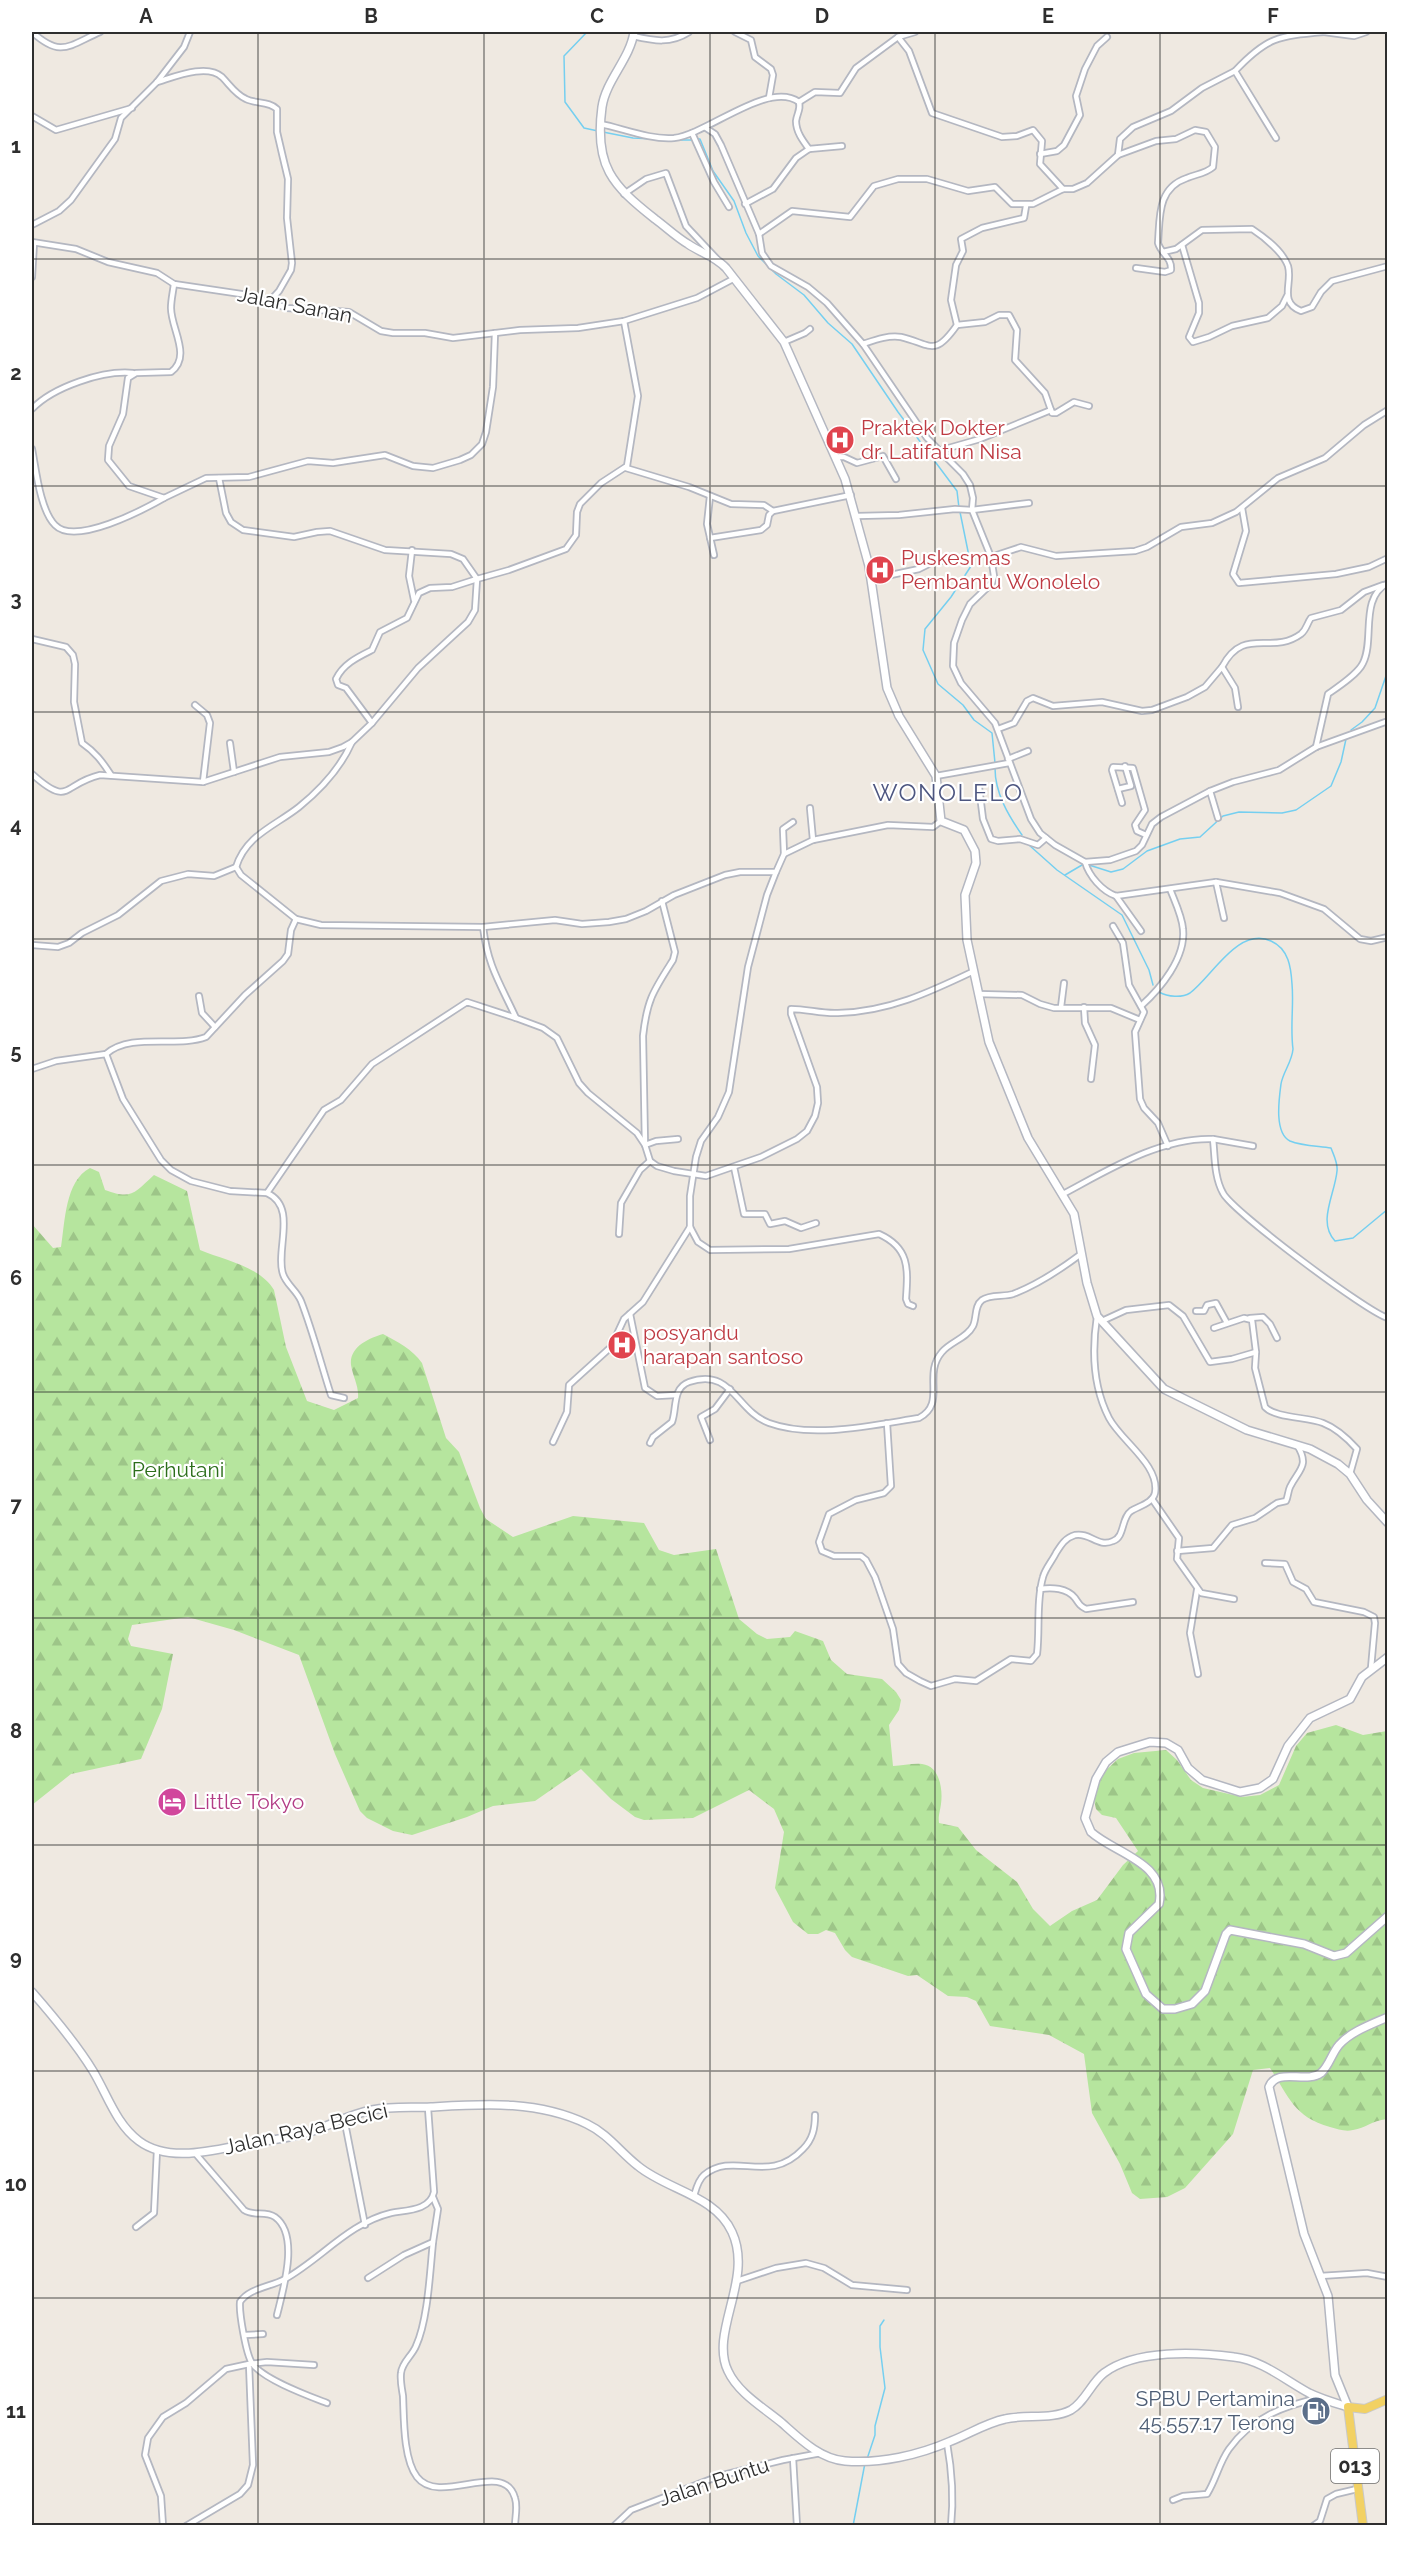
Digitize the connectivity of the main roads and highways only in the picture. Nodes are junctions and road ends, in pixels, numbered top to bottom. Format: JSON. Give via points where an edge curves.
{"nodes":[{"id":1,"x":634,"y":34,"type":"edge"},
{"id":2,"x":1388,"y":1523,"type":"edge"},
{"id":3,"x":1388,"y":1657,"type":"edge"},
{"id":4,"x":1388,"y":1916,"type":"edge"},
{"id":5,"x":32,"y":1992,"type":"edge"},
{"id":6,"x":1388,"y":2017,"type":"edge"},
{"id":7,"x":1388,"y":2399,"type":"edge"},
{"id":8,"x":1348,"y":2407,"type":"junction"},
{"id":9,"x":1375,"y":2407,"type":"junction"},
{"id":10,"x":1351,"y":2421,"type":"junction"},
{"id":11,"x":1363,"y":2526,"type":"edge"}],
"edges":[{"from":1,"to":2,"type":"main road","via":[[604,97],[601,125],[607,169],[624,194],[688,245],[717,259],[784,342],[836,457],[851,495],[872,579],[887,688],[899,716],[936,776],[941,821],[963,830],[975,851],[976,863],[965,895],[968,947],[988,1041],[1028,1138],[1074,1214],[1092,1303],[1100,1318],[1164,1389],[1247,1430],[1297,1445],[1338,1464]]},
{"from":3,"to":4,"type":"main road","via":[[1362,1677],[1350,1699],[1320,1712],[1302,1727],[1269,1784],[1240,1792],[1219,1786],[1192,1773],[1172,1746],[1150,1742],[1118,1752],[1106,1762],[1096,1779],[1085,1818],[1090,1832],[1130,1856],[1159,1885],[1160,1904],[1129,1933],[1126,1949],[1146,1994],[1163,2009],[1184,2008],[1205,1991],[1230,1930],[1304,1944],[1334,1956],[1346,1953]]},
{"from":5,"to":8,"type":"main road","name":"Jalan Raya Becici","via":[[92,2069],[122,2123],[140,2142],[157,2150],[195,2153],[311,2132],[344,2118],[385,2108],[516,2104],[588,2124],[615,2142],[647,2173],[694,2196],[725,2222],[738,2250],[740,2269],[725,2338],[727,2370],[740,2388],[821,2453],[844,2461],[901,2458],[1008,2418],[1071,2410],[1102,2374],[1129,2361],[1160,2355],[1239,2357],[1320,2398]]},
{"from":6,"to":8,"type":"main road","via":[[1345,2040],[1317,2075],[1279,2078],[1269,2091],[1305,2241],[1331,2310],[1335,2375]]},
{"from":7,"to":9,"type":"main road"},
{"from":8,"to":9,"type":"main road"},
{"from":8,"to":10,"type":"main road","number":"013"},
{"from":9,"to":10,"type":"main road"},
{"from":10,"to":11,"type":"main road","number":"013"}]}
